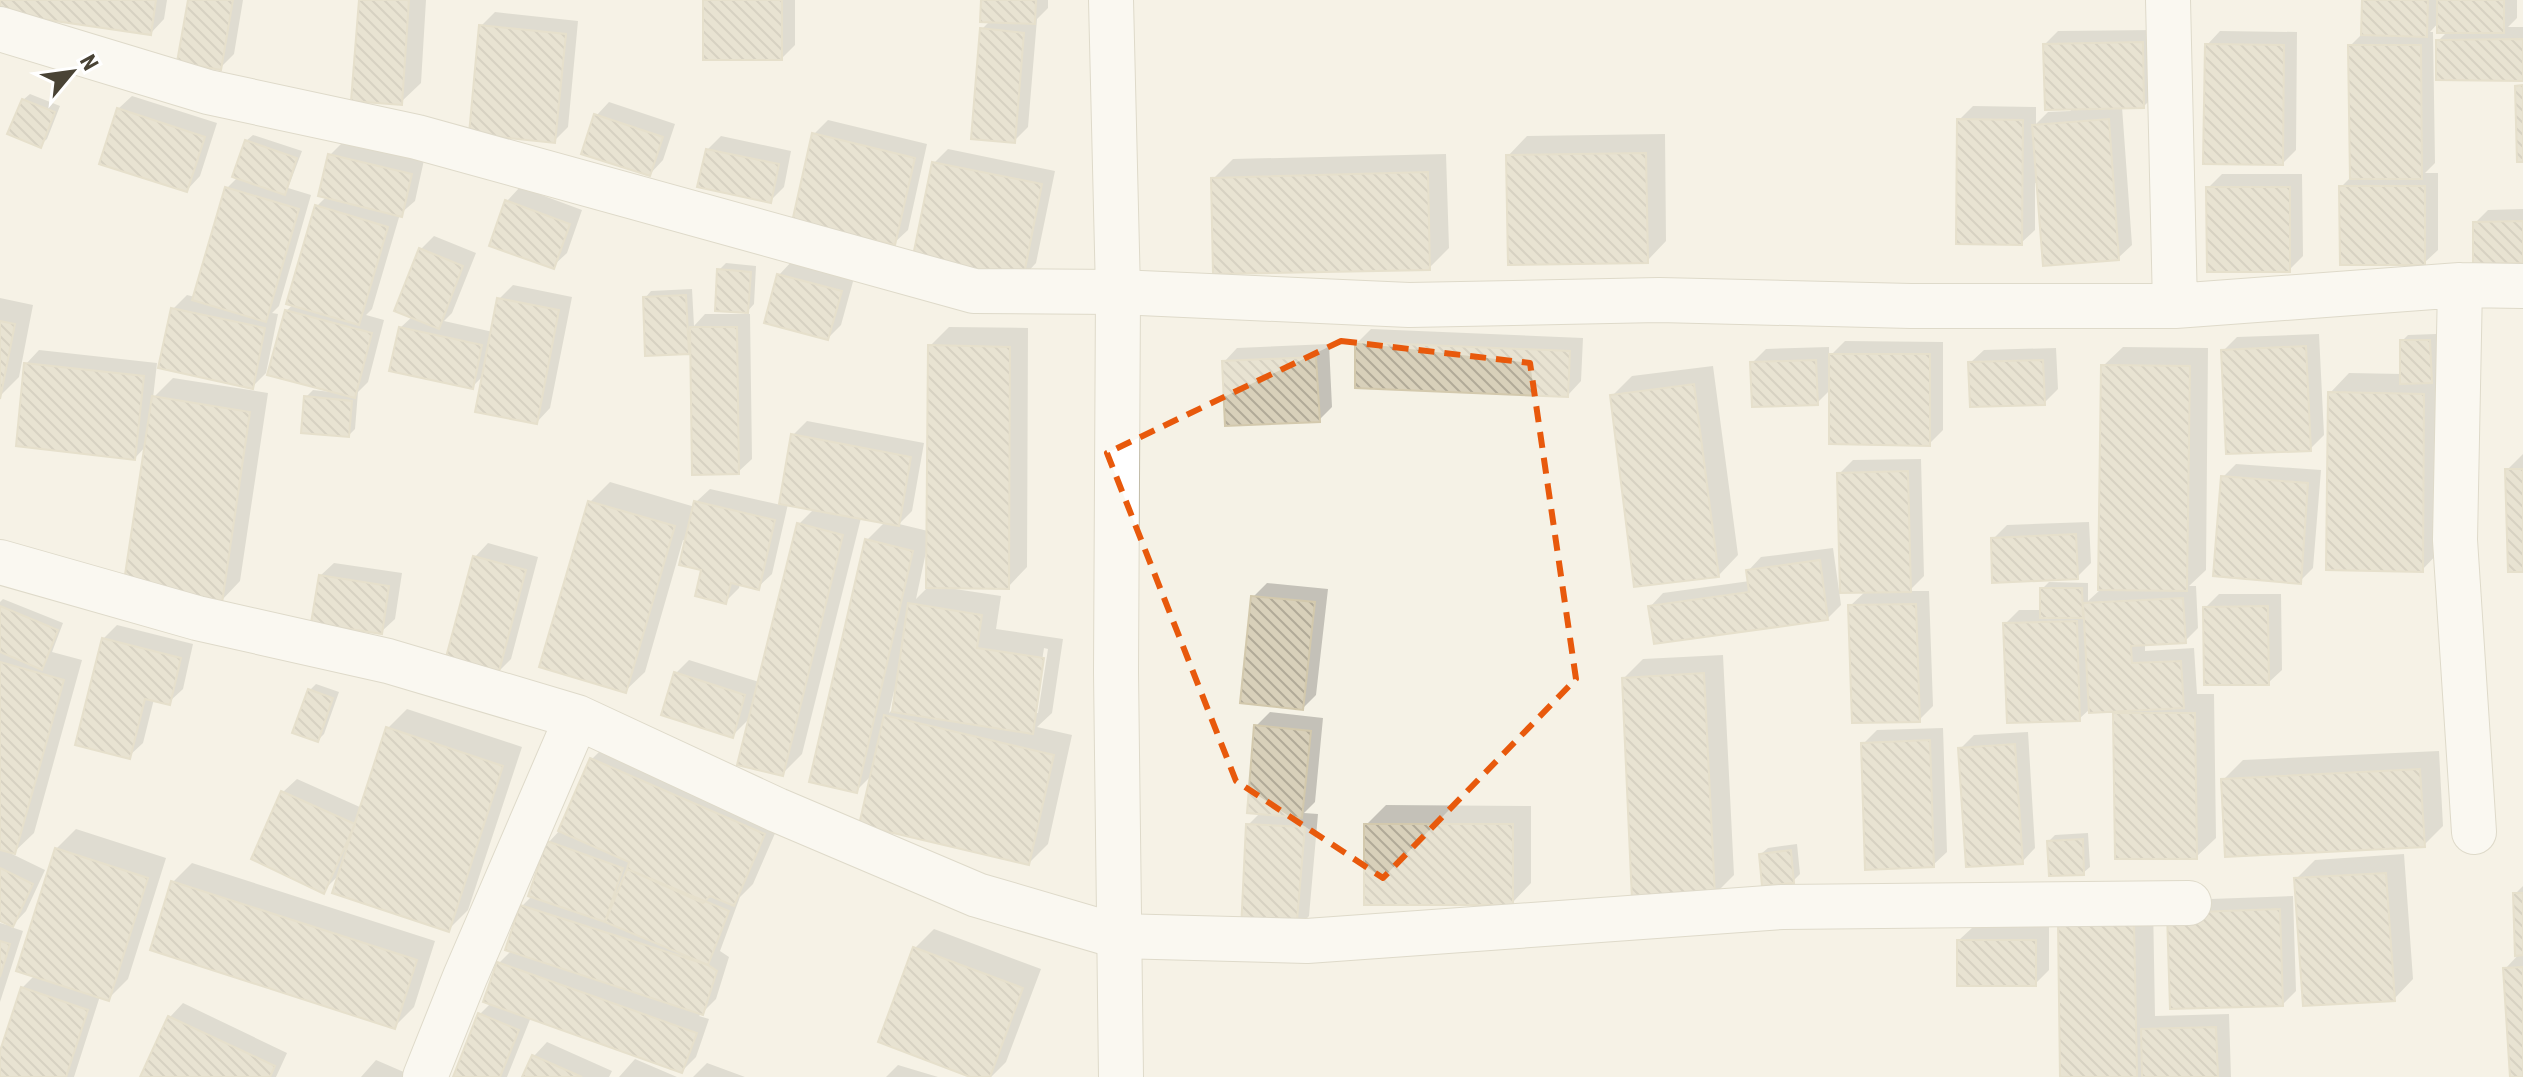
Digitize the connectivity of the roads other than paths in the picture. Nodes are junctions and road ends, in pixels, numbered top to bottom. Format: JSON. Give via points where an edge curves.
{"nodes":[{"id":1,"x":1111,"y":0,"type":"edge"},
{"id":2,"x":2168,"y":0,"type":"edge"},
{"id":3,"x":0,"y":29,"type":"edge"},
{"id":4,"x":2460,"y":285,"type":"junction"},
{"id":5,"x":2523,"y":286,"type":"edge"},
{"id":6,"x":1118,"y":292,"type":"junction"},
{"id":7,"x":2175,"y":306,"type":"junction"},
{"id":8,"x":0,"y":562,"type":"edge"},
{"id":9,"x":577,"y":717,"type":"junction"},
{"id":10,"x":2474,"y":832,"type":"dead end"},
{"id":11,"x":2189,"y":903,"type":"dead end"},
{"id":12,"x":1117,"y":936,"type":"junction"},
{"id":13,"x":425,"y":1077,"type":"edge"},
{"id":14,"x":1121,"y":1077,"type":"edge"}],
"edges":[{"from":1,"to":6,"type":"street"},
{"from":2,"to":7,"type":"street"},
{"from":3,"to":6,"type":"street","via":[[208,92],[417,137],[974,291]]},
{"from":4,"to":5,"type":"street"},
{"from":4,"to":7,"type":"street"},
{"from":4,"to":10,"type":"street","via":[[2455,540]]},
{"from":6,"to":7,"type":"street","via":[[1409,305],[1659,300]]},
{"from":6,"to":12,"type":"street"},
{"from":8,"to":9,"type":"street","via":[[197,618],[388,661]]},
{"from":9,"to":12,"type":"street","via":[[977,895]]},
{"from":9,"to":13,"type":"street"},
{"from":11,"to":12,"type":"street","via":[[1782,907],[1307,941]]},
{"from":12,"to":14,"type":"street"}]}
